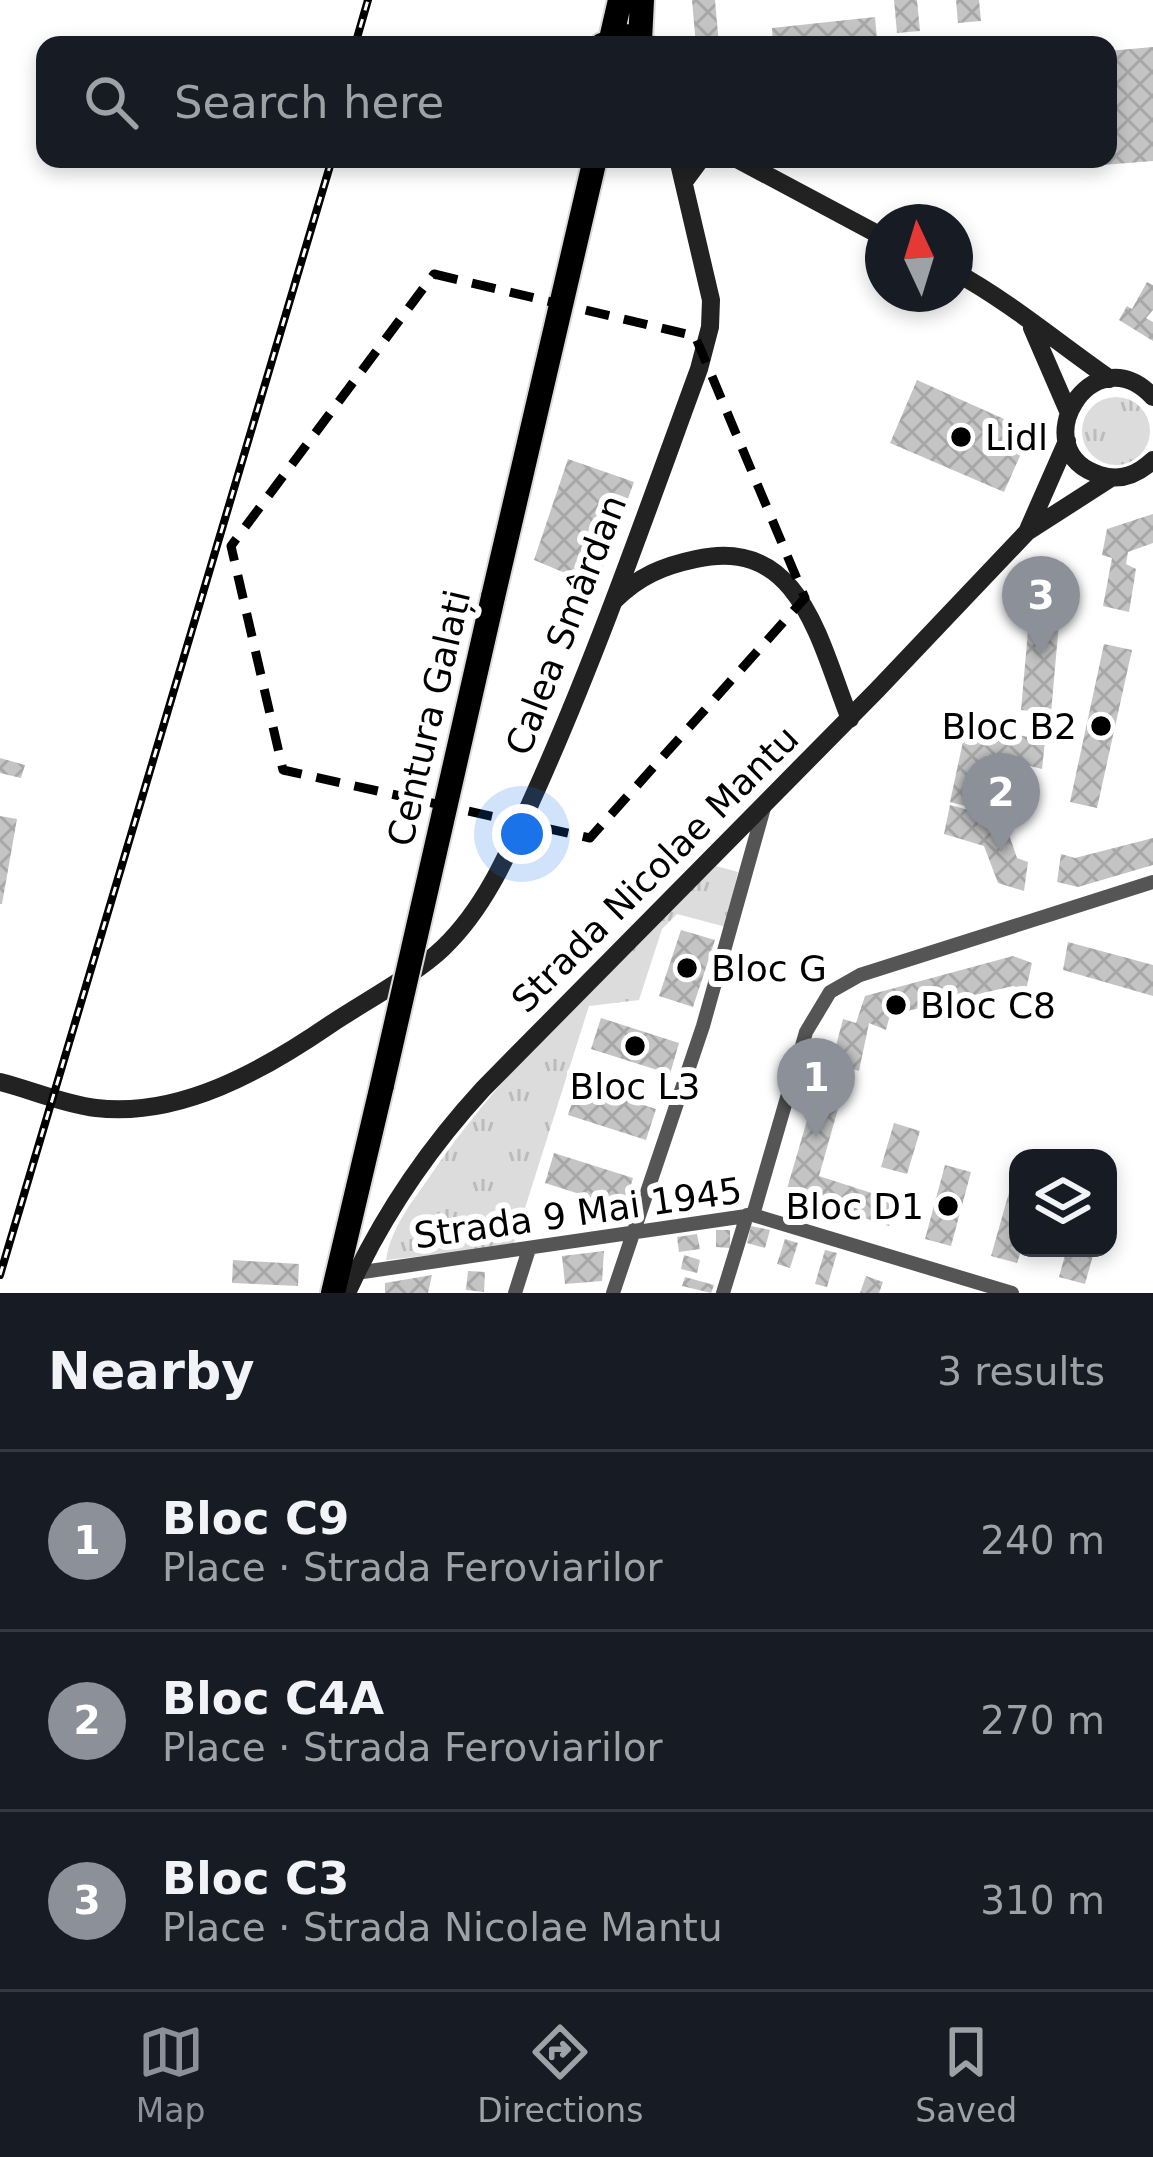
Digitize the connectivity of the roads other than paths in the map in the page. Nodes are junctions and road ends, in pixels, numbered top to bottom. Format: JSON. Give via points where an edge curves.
{"nodes":[{"id":1,"x":620,"y":0,"type":"edge"},
{"id":2,"x":642,"y":0,"type":"edge"},
{"id":3,"x":608,"y":36,"type":"edge"},
{"id":4,"x":643,"y":36,"type":"edge"},
{"id":5,"x":594,"y":168,"type":"edge"},
{"id":6,"x":680,"y":168,"type":"edge"},
{"id":7,"x":694,"y":168,"type":"edge"},
{"id":8,"x":754,"y":168,"type":"edge"},
{"id":9,"x":684,"y":182,"type":"junction"},
{"id":10,"x":865,"y":227,"type":"edge"},
{"id":11,"x":973,"y":282,"type":"edge"},
{"id":12,"x":1030,"y":324,"type":"junction"},
{"id":13,"x":1110,"y":379,"type":"junction"},
{"id":14,"x":1153,"y":397,"type":"edge"},
{"id":15,"x":1069,"y":411,"type":"junction"},
{"id":16,"x":1067,"y":441,"type":"junction"},
{"id":17,"x":1152,"y":462,"type":"edge"},
{"id":18,"x":1111,"y":478,"type":"junction"},
{"id":19,"x":1027,"y":532,"type":"junction"},
{"id":20,"x":631,"y":554,"type":"junction"},
{"id":21,"x":662,"y":566,"type":"junction"},
{"id":22,"x":612,"y":604,"type":"junction"},
{"id":23,"x":832,"y":675,"type":"junction"},
{"id":24,"x":883,"y":685,"type":"junction"},
{"id":25,"x":850,"y":718,"type":"junction"},
{"id":26,"x":817,"y":751,"type":"junction"},
{"id":27,"x":765,"y":804,"type":"junction"},
{"id":28,"x":1153,"y":882,"type":"edge"},
{"id":29,"x":0,"y":1082,"type":"edge"},
{"id":30,"x":750,"y":1215,"type":"junction"},
{"id":31,"x":632,"y":1234,"type":"junction"},
{"id":32,"x":529,"y":1249,"type":"junction"},
{"id":33,"x":356,"y":1273,"type":"junction"},
{"id":34,"x":333,"y":1293,"type":"edge"},
{"id":35,"x":347,"y":1293,"type":"edge"},
{"id":36,"x":515,"y":1293,"type":"edge"},
{"id":37,"x":613,"y":1293,"type":"edge"},
{"id":38,"x":723,"y":1293,"type":"edge"},
{"id":39,"x":1012,"y":1293,"type":"edge"}],
"edges":[{"from":1,"to":3,"type":"highway"},
{"from":2,"to":4,"type":"highway"},
{"from":5,"to":34,"type":"highway","name":"Centura Galați","bridge":true},
{"from":6,"to":9,"type":"main road","name":"Calea Smârdan"},
{"from":7,"to":9,"type":"main road"},
{"from":8,"to":10,"type":"main road"},
{"from":9,"to":20,"type":"main road","name":"Calea Smârdan","via":[[707,275],[710,327]]},
{"from":11,"to":12,"type":"main road"},
{"from":12,"to":13,"type":"main road"},
{"from":12,"to":15,"type":"main road"},
{"from":13,"to":14,"type":"main road","via":[[1131,381]]},
{"from":13,"to":15,"type":"main road","via":[[1080,392]]},
{"from":15,"to":16,"type":"main road","name":"Strada Nicolae Mantu"},
{"from":16,"to":18,"type":"main road","via":[[1083,466]]},
{"from":16,"to":19,"type":"main road","name":"Strada Nicolae Mantu"},
{"from":17,"to":18,"type":"main road","name":"Strada Nicolae Mantu"},
{"from":18,"to":19,"type":"main road","name":"Strada Nicolae Mantu"},
{"from":19,"to":24,"type":"main road","name":"Strada Nicolae Mantu"},
{"from":20,"to":21,"type":"main road"},
{"from":20,"to":22,"type":"main road","name":"Calea Smârdan"},
{"from":21,"to":22,"type":"main road"},
{"from":21,"to":23,"type":"main road","via":[[731,554],[768,567],[807,611]]},
{"from":22,"to":29,"type":"main road","name":"Calea Smârdan","via":[[496,879],[443,948],[299,1046],[184,1100],[99,1108]]},
{"from":23,"to":24,"type":"main road"},
{"from":23,"to":25,"type":"main road"},
{"from":23,"to":26,"type":"main road","via":[[830,720]]},
{"from":24,"to":25,"type":"main road","name":"Strada Nicolae Mantu"},
{"from":25,"to":26,"type":"main road","name":"Strada Nicolae Mantu"},
{"from":26,"to":27,"type":"main road","name":"Strada Nicolae Mantu"},
{"from":27,"to":31,"type":"street","via":[[709,1007]]},
{"from":27,"to":33,"type":"main road","name":"Strada Nicolae Mantu","via":[[459,1115],[398,1194]]},
{"from":28,"to":30,"type":"street","via":[[860,975],[830,992],[806,1032]]},
{"from":30,"to":31,"type":"street","name":"Strada 9 Mai 1945"},
{"from":30,"to":38,"type":"street"},
{"from":30,"to":39,"type":"street","name":"Strada 9 Mai 1945"},
{"from":31,"to":32,"type":"street","name":"Strada 9 Mai 1945"},
{"from":31,"to":37,"type":"street"},
{"from":32,"to":33,"type":"street","name":"Strada 9 Mai 1945"},
{"from":32,"to":36,"type":"street"},
{"from":33,"to":35,"type":"main road","name":"Strada Nicolae Mantu"}]}
